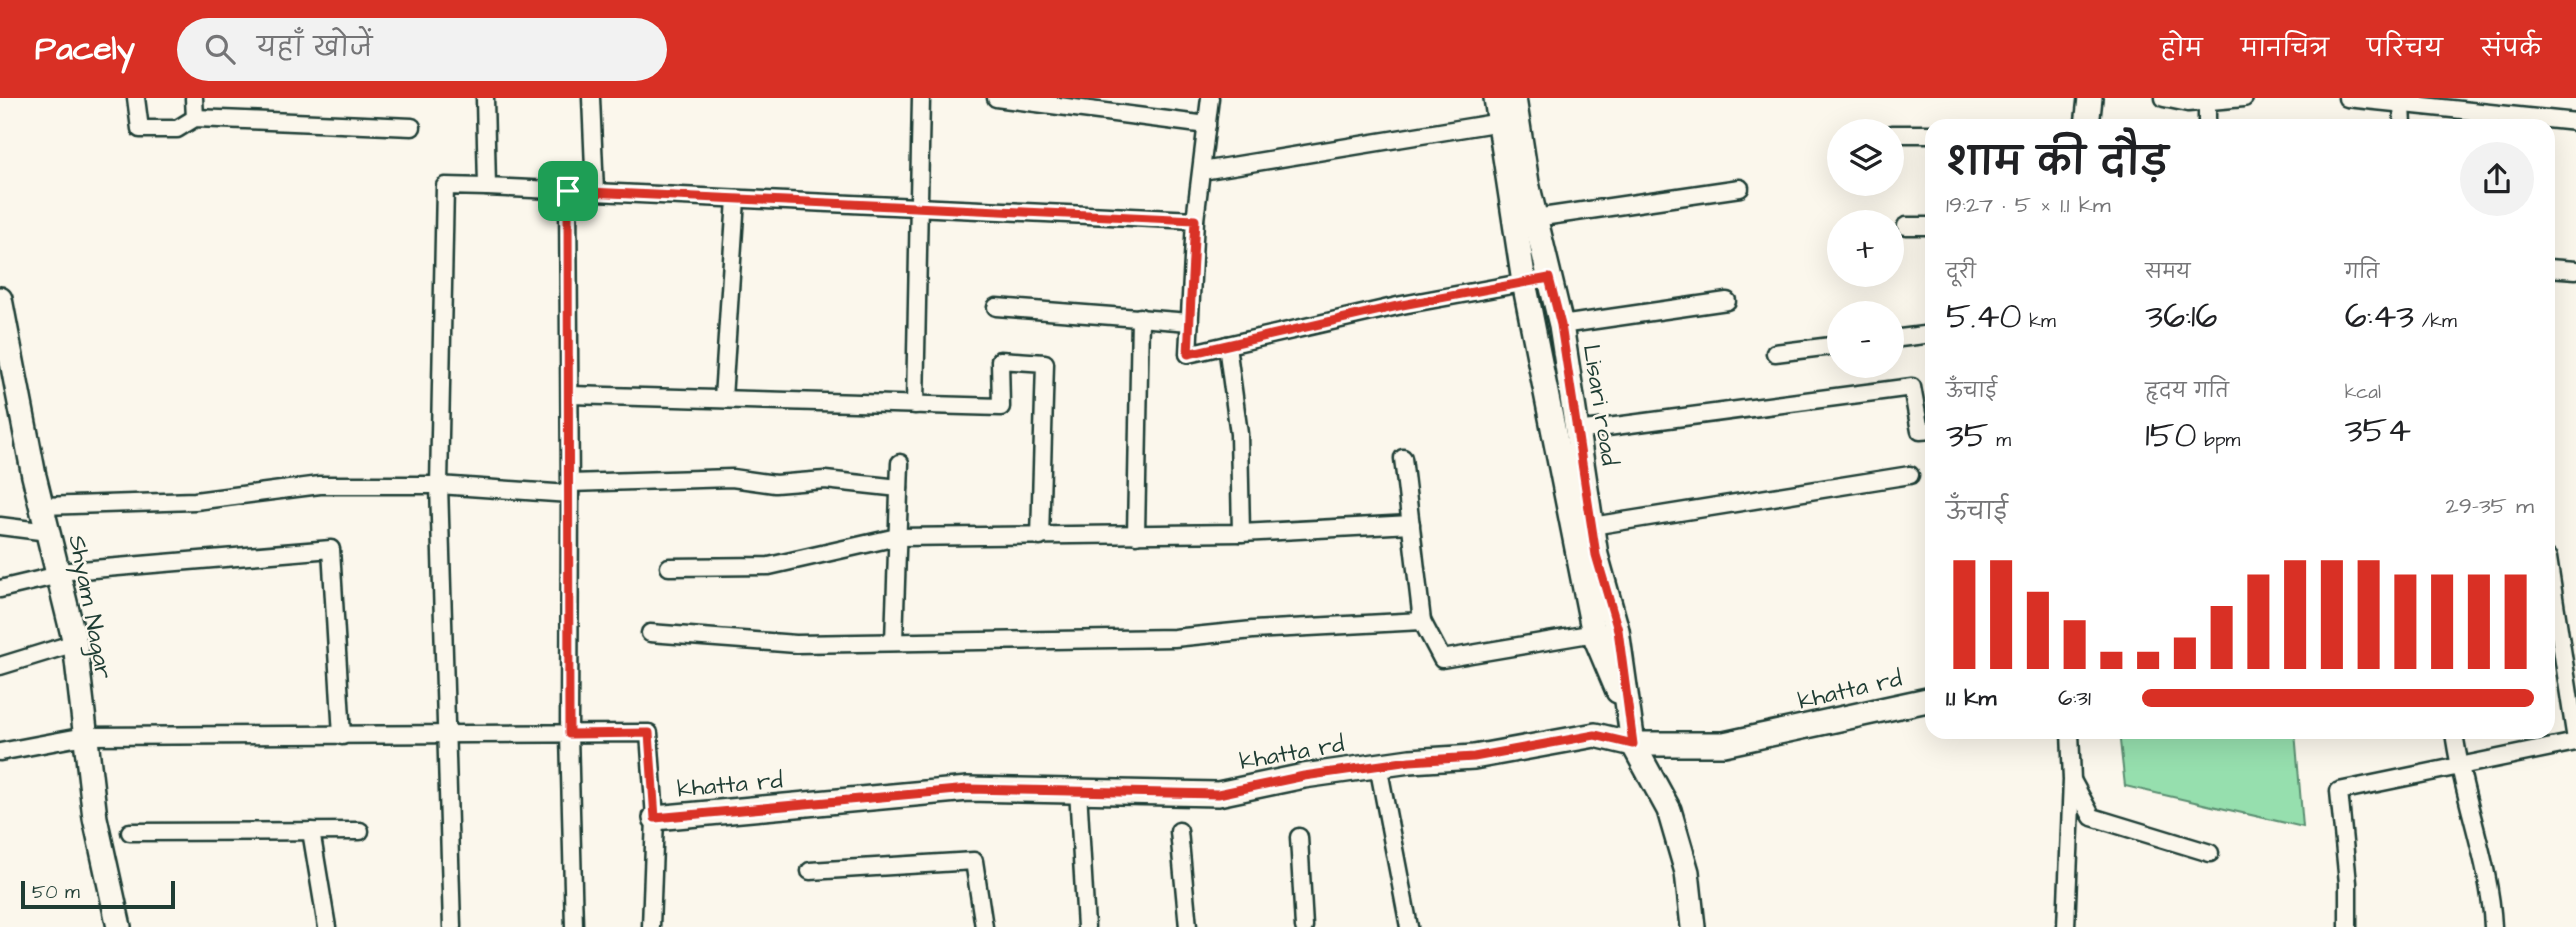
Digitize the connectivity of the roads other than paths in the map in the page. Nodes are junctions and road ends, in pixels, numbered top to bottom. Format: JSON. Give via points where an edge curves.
{"nodes":[{"id":1,"x":136,"y":98,"type":"edge"},
{"id":2,"x":194,"y":98,"type":"edge"},
{"id":3,"x":485,"y":98,"type":"edge"},
{"id":4,"x":591,"y":98,"type":"edge"},
{"id":5,"x":921,"y":98,"type":"edge"},
{"id":6,"x":996,"y":98,"type":"edge"},
{"id":7,"x":1210,"y":98,"type":"edge"},
{"id":8,"x":1496,"y":98,"type":"edge"},
{"id":9,"x":2090,"y":98,"type":"edge"},
{"id":10,"x":2165,"y":98,"type":"edge"},
{"id":11,"x":2244,"y":98,"type":"edge"},
{"id":12,"x":2347,"y":98,"type":"edge"},
{"id":13,"x":2207,"y":101,"type":"junction"},
{"id":14,"x":2402,"y":105,"type":"junction"},
{"id":15,"x":1511,"y":113,"type":"edge"},
{"id":16,"x":195,"y":118,"type":"junction"},
{"id":17,"x":2088,"y":119,"type":"edge"},
{"id":18,"x":2207,"y":119,"type":"edge"},
{"id":19,"x":2403,"y":119,"type":"edge"},
{"id":20,"x":2545,"y":119,"type":"edge"},
{"id":21,"x":2555,"y":120,"type":"edge"},
{"id":22,"x":2576,"y":122,"type":"edge"},
{"id":23,"x":1207,"y":125,"type":"junction"},
{"id":24,"x":412,"y":127,"type":"dead end"},
{"id":25,"x":1904,"y":134,"type":"edge"},
{"id":26,"x":1925,"y":134,"type":"edge"},
{"id":27,"x":1202,"y":171,"type":"junction"},
{"id":28,"x":488,"y":187,"type":"junction"},
{"id":29,"x":1740,"y":188,"type":"dead end"},
{"id":30,"x":568,"y":191,"type":"junction"},
{"id":31,"x":595,"y":192,"type":"junction"},
{"id":32,"x":736,"y":199,"type":"junction"},
{"id":33,"x":920,"y":207,"type":"junction"},
{"id":34,"x":1535,"y":218,"type":"junction"},
{"id":35,"x":1195,"y":220,"type":"junction"},
{"id":36,"x":1906,"y":226,"type":"dead end"},
{"id":37,"x":1925,"y":226,"type":"edge"},
{"id":38,"x":2555,"y":268,"type":"edge"},
{"id":39,"x":2576,"y":270,"type":"edge"},
{"id":40,"x":1549,"y":278,"type":"junction"},
{"id":41,"x":1524,"y":282,"type":"junction"},
{"id":42,"x":0,"y":299,"type":"edge"},
{"id":43,"x":1727,"y":301,"type":"dead end"},
{"id":44,"x":996,"y":307,"type":"dead end"},
{"id":45,"x":1140,"y":317,"type":"junction"},
{"id":46,"x":1189,"y":322,"type":"junction"},
{"id":47,"x":1561,"y":325,"type":"junction"},
{"id":48,"x":1925,"y":335,"type":"edge"},
{"id":49,"x":1904,"y":337,"type":"edge"},
{"id":50,"x":1227,"y":345,"type":"junction"},
{"id":51,"x":1827,"y":346,"type":"edge"},
{"id":52,"x":1775,"y":353,"type":"dead end"},
{"id":53,"x":570,"y":395,"type":"junction"},
{"id":54,"x":723,"y":398,"type":"junction"},
{"id":55,"x":915,"y":405,"type":"junction"},
{"id":56,"x":1577,"y":431,"type":"junction"},
{"id":57,"x":1925,"y":431,"type":"edge"},
{"id":58,"x":1403,"y":458,"type":"dead end"},
{"id":59,"x":900,"y":463,"type":"dead end"},
{"id":60,"x":1910,"y":475,"type":"dead end"},
{"id":61,"x":439,"y":485,"type":"junction"},
{"id":62,"x":570,"y":488,"type":"junction"},
{"id":63,"x":899,"y":488,"type":"junction"},
{"id":64,"x":42,"y":506,"type":"junction"},
{"id":65,"x":1411,"y":524,"type":"junction"},
{"id":66,"x":0,"y":526,"type":"edge"},
{"id":67,"x":1592,"y":526,"type":"junction"},
{"id":68,"x":48,"y":532,"type":"junction"},
{"id":69,"x":1241,"y":533,"type":"junction"},
{"id":70,"x":1136,"y":536,"type":"junction"},
{"id":71,"x":897,"y":537,"type":"junction"},
{"id":72,"x":1040,"y":537,"type":"junction"},
{"id":73,"x":669,"y":567,"type":"dead end"},
{"id":74,"x":58,"y":574,"type":"junction"},
{"id":75,"x":0,"y":589,"type":"edge"},
{"id":76,"x":2555,"y":589,"type":"edge"},
{"id":77,"x":1422,"y":621,"type":"junction"},
{"id":78,"x":1618,"y":630,"type":"junction"},
{"id":79,"x":650,"y":633,"type":"dead end"},
{"id":80,"x":1594,"y":634,"type":"junction"},
{"id":81,"x":894,"y":641,"type":"junction"},
{"id":82,"x":75,"y":643,"type":"junction"},
{"id":83,"x":2569,"y":651,"type":"edge"},
{"id":84,"x":0,"y":666,"type":"edge"},
{"id":85,"x":1925,"y":701,"type":"edge"},
{"id":86,"x":1630,"y":720,"type":"junction"},
{"id":87,"x":569,"y":734,"type":"junction"},
{"id":88,"x":444,"y":735,"type":"junction"},
{"id":89,"x":85,"y":736,"type":"junction"},
{"id":90,"x":342,"y":736,"type":"junction"},
{"id":91,"x":2070,"y":739,"type":"edge"},
{"id":92,"x":2455,"y":739,"type":"edge"},
{"id":93,"x":2576,"y":741,"type":"edge"},
{"id":94,"x":1633,"y":744,"type":"junction"},
{"id":95,"x":0,"y":752,"type":"edge"},
{"id":96,"x":1378,"y":765,"type":"junction"},
{"id":97,"x":2459,"y":766,"type":"junction"},
{"id":98,"x":2072,"y":780,"type":"junction"},
{"id":99,"x":1078,"y":790,"type":"junction"},
{"id":100,"x":655,"y":818,"type":"junction"},
{"id":101,"x":311,"y":831,"type":"junction"},
{"id":102,"x":360,"y":831,"type":"dead end"},
{"id":103,"x":1179,"y":831,"type":"dead end"},
{"id":104,"x":130,"y":832,"type":"dead end"},
{"id":105,"x":1298,"y":837,"type":"dead end"},
{"id":106,"x":2210,"y":853,"type":"dead end"},
{"id":107,"x":810,"y":871,"type":"dead end"},
{"id":108,"x":120,"y":927,"type":"edge"},
{"id":109,"x":327,"y":927,"type":"edge"},
{"id":110,"x":452,"y":927,"type":"edge"},
{"id":111,"x":574,"y":927,"type":"edge"},
{"id":112,"x":651,"y":927,"type":"edge"},
{"id":113,"x":985,"y":927,"type":"edge"},
{"id":114,"x":1086,"y":927,"type":"edge"},
{"id":115,"x":1188,"y":927,"type":"edge"},
{"id":116,"x":1304,"y":927,"type":"edge"},
{"id":117,"x":1409,"y":927,"type":"edge"},
{"id":118,"x":1693,"y":927,"type":"edge"},
{"id":119,"x":2066,"y":927,"type":"edge"},
{"id":120,"x":2348,"y":927,"type":"edge"},
{"id":121,"x":2493,"y":927,"type":"edge"}],
"edges":[{"from":1,"to":16,"type":"street","via":[[140,129],[177,129]]},
{"from":2,"to":16,"type":"street"},
{"from":3,"to":28,"type":"street"},
{"from":4,"to":31,"type":"street"},
{"from":5,"to":33,"type":"street"},
{"from":6,"to":23,"type":"street"},
{"from":7,"to":23,"type":"street"},
{"from":8,"to":15,"type":"street","name":"Lisari road"},
{"from":9,"to":17,"type":"street"},
{"from":10,"to":13,"type":"street"},
{"from":11,"to":13,"type":"street"},
{"from":12,"to":14,"type":"street"},
{"from":13,"to":18,"type":"street"},
{"from":14,"to":19,"type":"street"},
{"from":14,"to":20,"type":"street"},
{"from":15,"to":27,"type":"street"},
{"from":15,"to":34,"type":"street","name":"Lisari road"},
{"from":15,"to":41,"type":"street","name":"Lisari road"},
{"from":16,"to":24,"type":"street"},
{"from":21,"to":22,"type":"street"},
{"from":23,"to":27,"type":"street"},
{"from":25,"to":26,"type":"street"},
{"from":27,"to":35,"type":"street"},
{"from":28,"to":30,"type":"street"},
{"from":28,"to":61,"type":"street","via":[[445,186]]},
{"from":29,"to":34,"type":"street"},
{"from":30,"to":31,"type":"street"},
{"from":30,"to":53,"type":"street"},
{"from":31,"to":32,"type":"street"},
{"from":32,"to":33,"type":"street"},
{"from":32,"to":54,"type":"street"},
{"from":33,"to":35,"type":"street"},
{"from":33,"to":55,"type":"street"},
{"from":34,"to":40,"type":"street","name":"Lisari road"},
{"from":35,"to":46,"type":"street"},
{"from":36,"to":37,"type":"street"},
{"from":38,"to":39,"type":"street"},
{"from":40,"to":41,"type":"street"},
{"from":40,"to":47,"type":"street","name":"Lisari road"},
{"from":41,"to":50,"type":"street"},
{"from":41,"to":80,"type":"street","name":"Lisari road"},
{"from":42,"to":64,"type":"street","name":"Shyam Nagar"},
{"from":43,"to":47,"type":"street"},
{"from":44,"to":45,"type":"street"},
{"from":45,"to":46,"type":"street"},
{"from":45,"to":70,"type":"street"},
{"from":46,"to":50,"type":"street","via":[[1188,354]]},
{"from":47,"to":56,"type":"street","name":"Lisari road"},
{"from":48,"to":49,"type":"street"},
{"from":50,"to":69,"type":"street","via":[[1239,434]]},
{"from":51,"to":52,"type":"street"},
{"from":53,"to":54,"type":"street"},
{"from":53,"to":62,"type":"street"},
{"from":54,"to":55,"type":"street"},
{"from":55,"to":72,"type":"street","via":[[1001,407],[1000,360],[1045,363]]},
{"from":56,"to":57,"type":"street","via":[[1912,387],[1920,432]]},
{"from":56,"to":67,"type":"street","name":"Lisari road"},
{"from":58,"to":65,"type":"street"},
{"from":59,"to":63,"type":"street"},
{"from":60,"to":67,"type":"street"},
{"from":61,"to":62,"type":"street"},
{"from":61,"to":64,"type":"street","via":[[320,485],[195,501]]},
{"from":61,"to":88,"type":"street"},
{"from":62,"to":63,"type":"street","via":[[732,478],[775,484],[825,480]]},
{"from":62,"to":87,"type":"street"},
{"from":63,"to":71,"type":"street"},
{"from":64,"to":68,"type":"street","name":"Shyam Nagar"},
{"from":65,"to":69,"type":"street"},
{"from":65,"to":77,"type":"street"},
{"from":66,"to":68,"type":"street"},
{"from":67,"to":78,"type":"street","name":"Lisari road"},
{"from":68,"to":74,"type":"street","name":"Shyam Nagar"},
{"from":69,"to":70,"type":"street"},
{"from":70,"to":72,"type":"street"},
{"from":71,"to":72,"type":"street"},
{"from":71,"to":73,"type":"street","via":[[769,566]]},
{"from":71,"to":81,"type":"street"},
{"from":74,"to":75,"type":"street"},
{"from":74,"to":82,"type":"street","name":"Shyam Nagar"},
{"from":74,"to":90,"type":"street","via":[[331,549]]},
{"from":76,"to":83,"type":"street"},
{"from":77,"to":80,"type":"street","via":[[1442,659]]},
{"from":77,"to":81,"type":"street","via":[[1253,629],[1174,638]]},
{"from":78,"to":80,"type":"street"},
{"from":78,"to":86,"type":"street","name":"Lisari road"},
{"from":79,"to":81,"type":"street","via":[[796,644]]},
{"from":80,"to":86,"type":"street","name":"Lisari road"},
{"from":82,"to":84,"type":"street"},
{"from":82,"to":89,"type":"street","name":"Shyam Nagar"},
{"from":83,"to":93,"type":"street"},
{"from":85,"to":94,"type":"street","name":"khatta rd","via":[[1724,744]]},
{"from":86,"to":94,"type":"street","name":"Lisari road"},
{"from":87,"to":88,"type":"street"},
{"from":87,"to":100,"type":"street","via":[[649,733]]},
{"from":87,"to":111,"type":"street"},
{"from":88,"to":90,"type":"street"},
{"from":88,"to":110,"type":"street"},
{"from":89,"to":90,"type":"street"},
{"from":89,"to":95,"type":"street"},
{"from":89,"to":108,"type":"street","name":"Shyam Nagar","via":[[94,818]]},
{"from":91,"to":98,"type":"street"},
{"from":92,"to":97,"type":"street"},
{"from":93,"to":97,"type":"street"},
{"from":94,"to":96,"type":"street","name":"khatta rd","via":[[1595,735],[1474,757]]},
{"from":94,"to":118,"type":"street","name":"Lisari road","via":[[1669,810],[1687,872]]},
{"from":96,"to":99,"type":"street","name":"khatta rd","via":[[1218,794]]},
{"from":96,"to":117,"type":"street"},
{"from":97,"to":120,"type":"street","via":[[2339,790]]},
{"from":97,"to":121,"type":"street","via":[[2492,899]]},
{"from":98,"to":106,"type":"street","via":[[2092,817]]},
{"from":98,"to":119,"type":"street"},
{"from":99,"to":100,"type":"street","name":"khatta rd","via":[[968,789]]},
{"from":99,"to":114,"type":"street"},
{"from":100,"to":112,"type":"street"},
{"from":101,"to":102,"type":"street"},
{"from":101,"to":104,"type":"street"},
{"from":101,"to":109,"type":"street"},
{"from":103,"to":115,"type":"street"},
{"from":105,"to":116,"type":"street"},
{"from":107,"to":113,"type":"street","via":[[974,861]]}]}
